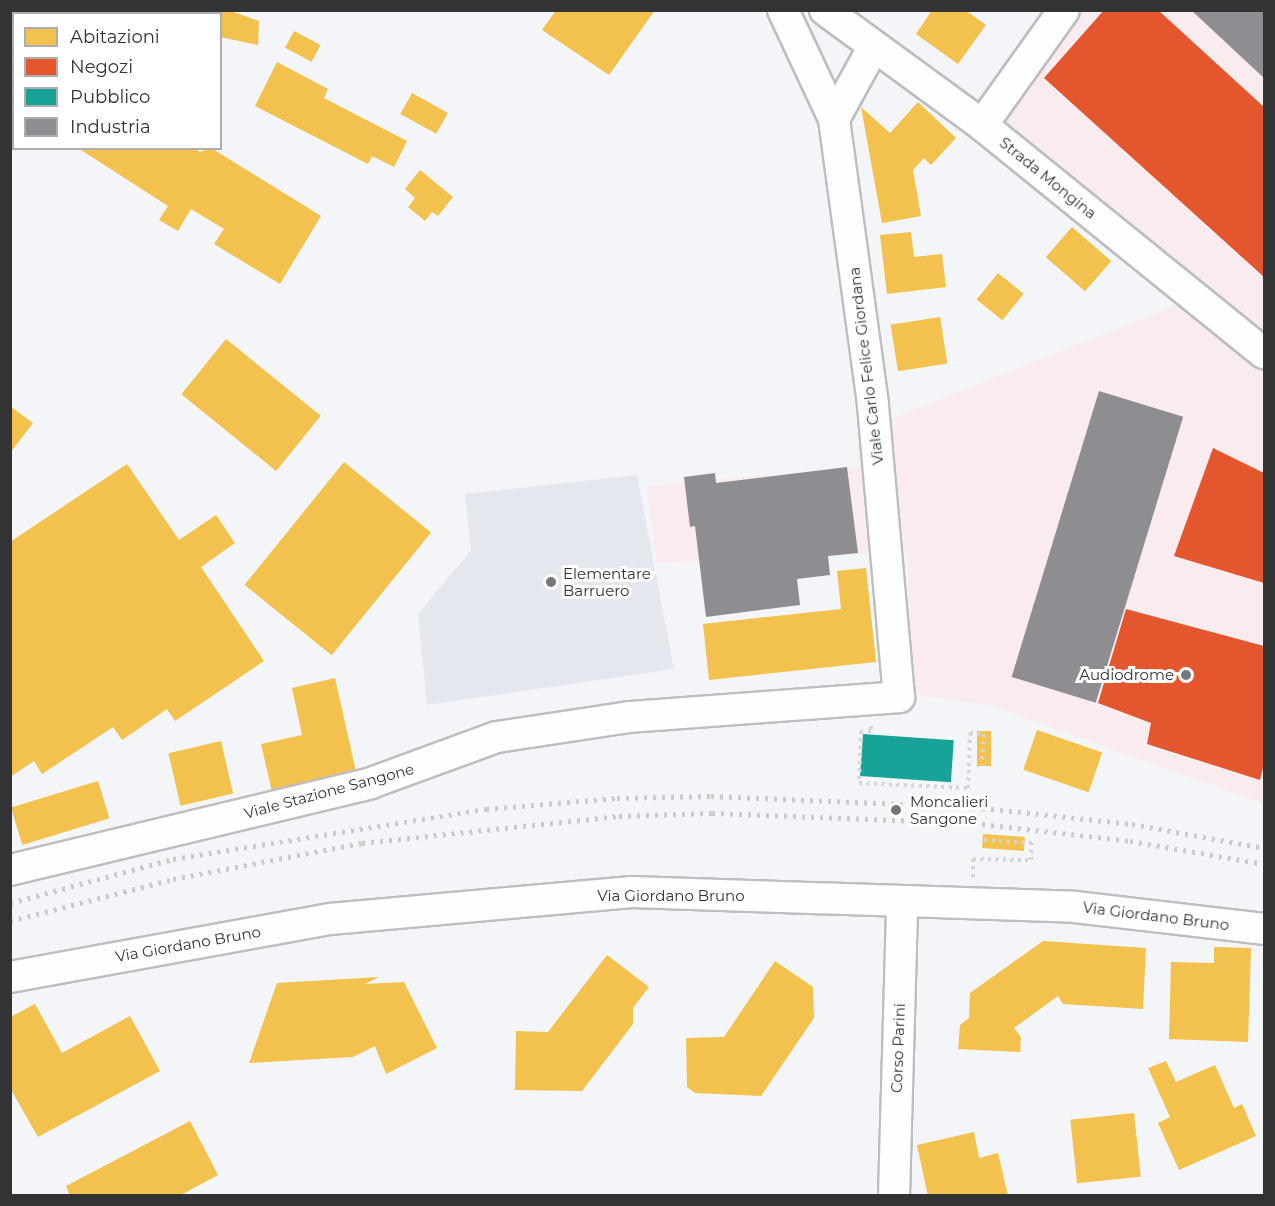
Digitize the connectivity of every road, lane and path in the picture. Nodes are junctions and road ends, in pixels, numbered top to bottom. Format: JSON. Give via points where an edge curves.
{"nodes":[{"id":1,"x":783,"y":10,"type":"edge"},
{"id":2,"x":825,"y":10,"type":"edge"},
{"id":3,"x":1064,"y":10,"type":"edge"},
{"id":4,"x":874,"y":46,"type":"junction"},
{"id":5,"x":834,"y":119,"type":"junction"},
{"id":6,"x":982,"y":125,"type":"junction"},
{"id":7,"x":1264,"y":353,"type":"edge"},
{"id":8,"x":884,"y":698,"type":"junction"},
{"id":9,"x":982,"y":765,"type":"dead end"},
{"id":10,"x":983,"y":840,"type":"dead end"},
{"id":11,"x":10,"y":870,"type":"edge"},
{"id":12,"x":903,"y":901,"type":"junction"},
{"id":13,"x":961,"y":903,"type":"junction"},
{"id":14,"x":1264,"y":929,"type":"edge"},
{"id":15,"x":10,"y":977,"type":"edge"},
{"id":16,"x":894,"y":1196,"type":"edge"}],
"edges":[{"from":1,"to":5,"type":"street","name":"Viale Carlo Felice Giordana"},
{"from":2,"to":4,"type":"street","name":"Strada Mongina"},
{"from":3,"to":6,"type":"street"},
{"from":4,"to":5,"type":"street"},
{"from":4,"to":6,"type":"street","name":"Strada Mongina"},
{"from":5,"to":8,"type":"street","name":"Viale Carlo Felice Giordana","via":[[873,404]]},
{"from":6,"to":7,"type":"street","name":"Strada Mongina"},
{"from":8,"to":9,"type":"path","via":[[871,732],[861,731],[859,783],[968,788],[970,733],[984,734]]},
{"from":8,"to":11,"type":"street","name":"Viale Stazione Sangone","via":[[629,717],[497,737],[371,783]]},
{"from":10,"to":13,"type":"path","via":[[1032,843],[1030,860],[973,859],[974,879],[960,880]]},
{"from":12,"to":13,"type":"street","name":"Via Giordano Bruno"},
{"from":12,"to":15,"type":"street","name":"Via Giordano Bruno","via":[[632,892],[493,902],[330,919]]},
{"from":12,"to":16,"type":"street","name":"Corso Parini"},
{"from":13,"to":14,"type":"street","name":"Via Giordano Bruno","via":[[1075,907]]}]}
